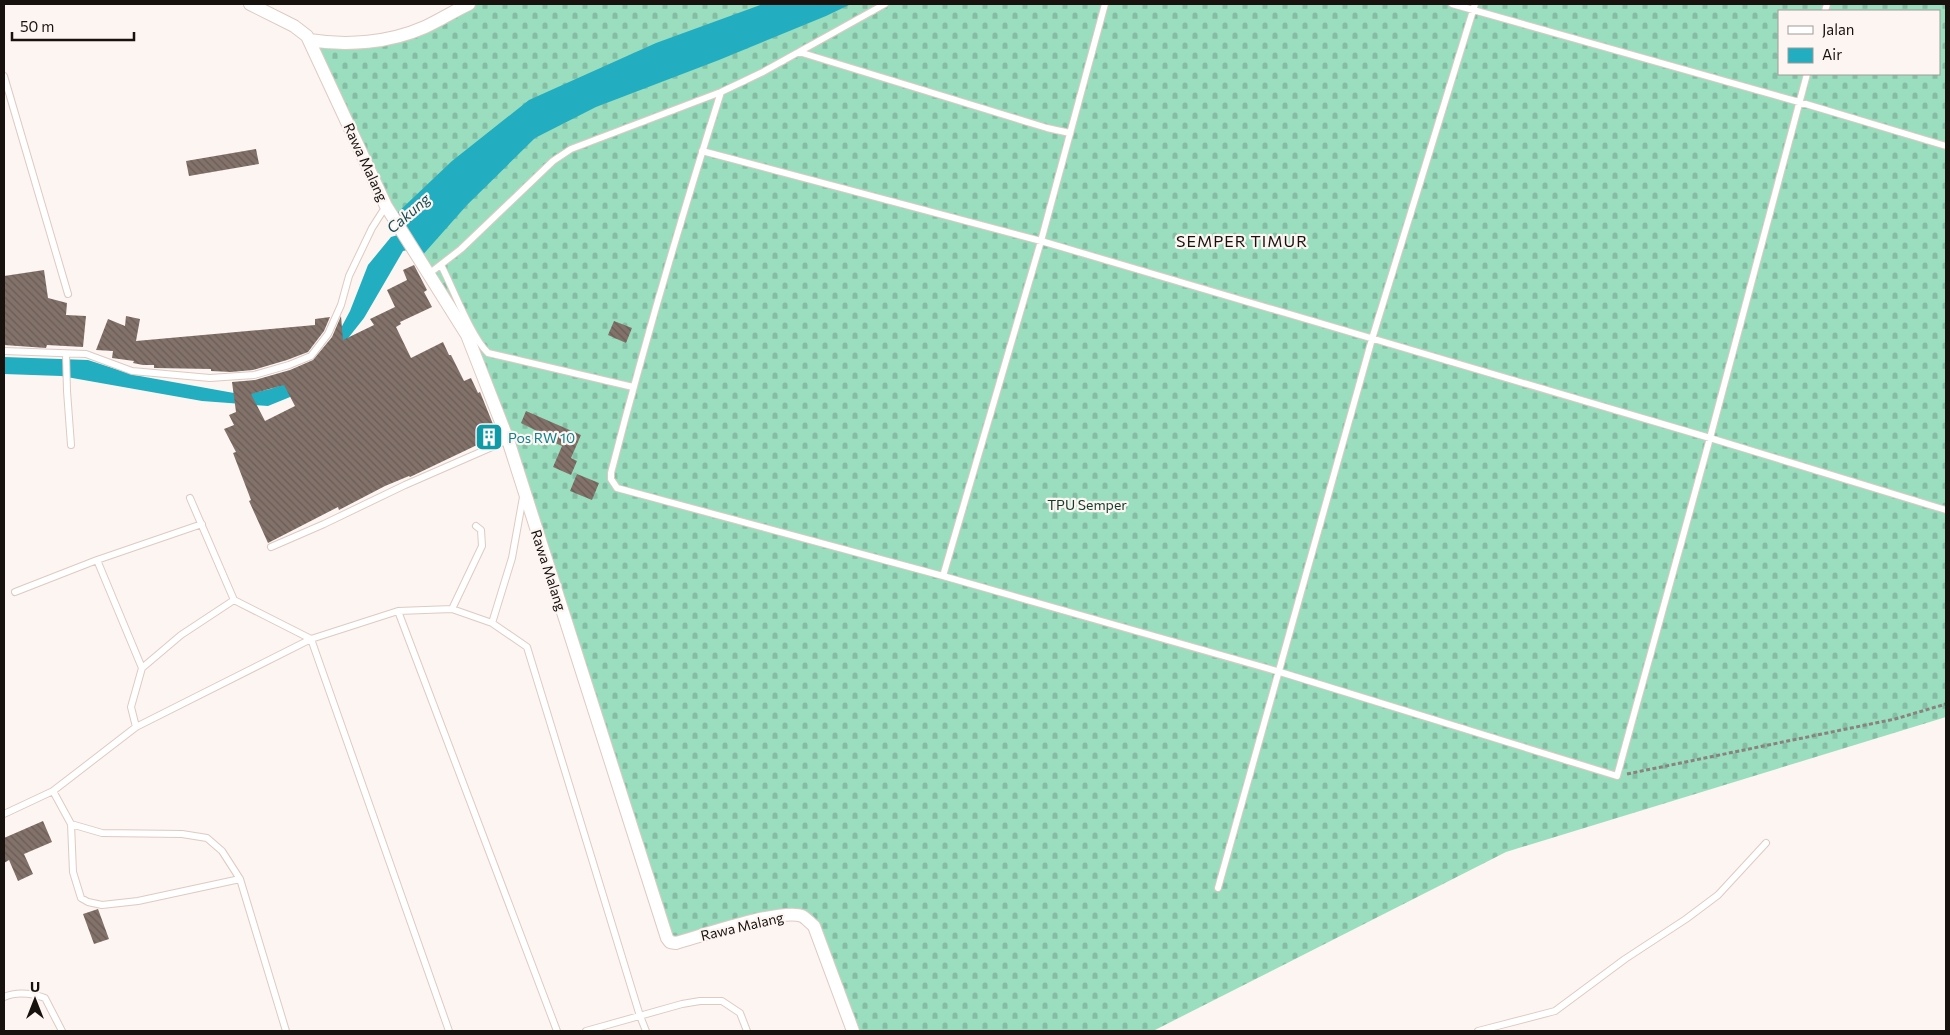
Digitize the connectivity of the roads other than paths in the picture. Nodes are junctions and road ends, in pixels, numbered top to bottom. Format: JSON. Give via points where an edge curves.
{"nodes":[{"id":1,"x":250,"y":4,"type":"edge"},
{"id":2,"x":469,"y":4,"type":"edge"},
{"id":3,"x":885,"y":4,"type":"edge"},
{"id":4,"x":1105,"y":4,"type":"edge"},
{"id":5,"x":1452,"y":4,"type":"edge"},
{"id":6,"x":1474,"y":7,"type":"edge"},
{"id":7,"x":308,"y":40,"type":"junction"},
{"id":8,"x":799,"y":52,"type":"junction"},
{"id":9,"x":1807,"y":75,"type":"edge"},
{"id":10,"x":4,"y":76,"type":"edge"},
{"id":11,"x":721,"y":92,"type":"junction"},
{"id":12,"x":1799,"y":102,"type":"junction"},
{"id":13,"x":1070,"y":133,"type":"junction"},
{"id":14,"x":1946,"y":146,"type":"edge"},
{"id":15,"x":702,"y":151,"type":"junction"},
{"id":16,"x":389,"y":209,"type":"junction"},
{"id":17,"x":1041,"y":241,"type":"junction"},
{"id":18,"x":441,"y":265,"type":"junction"},
{"id":19,"x":430,"y":274,"type":"junction"},
{"id":20,"x":68,"y":294,"type":"dead end"},
{"id":21,"x":1372,"y":339,"type":"junction"},
{"id":22,"x":4,"y":351,"type":"edge"},
{"id":23,"x":66,"y":356,"type":"junction"},
{"id":24,"x":633,"y":387,"type":"junction"},
{"id":25,"x":1710,"y":438,"type":"junction"},
{"id":26,"x":508,"y":440,"type":"junction"},
{"id":27,"x":71,"y":444,"type":"dead end"},
{"id":28,"x":524,"y":491,"type":"junction"},
{"id":29,"x":190,"y":498,"type":"dead end"},
{"id":30,"x":1946,"y":510,"type":"edge"},
{"id":31,"x":202,"y":524,"type":"junction"},
{"id":32,"x":476,"y":526,"type":"dead end"},
{"id":33,"x":271,"y":547,"type":"dead end"},
{"id":34,"x":97,"y":560,"type":"junction"},
{"id":35,"x":943,"y":576,"type":"junction"},
{"id":36,"x":15,"y":592,"type":"dead end"},
{"id":37,"x":234,"y":600,"type":"junction"},
{"id":38,"x":452,"y":609,"type":"junction"},
{"id":39,"x":398,"y":611,"type":"junction"},
{"id":40,"x":492,"y":623,"type":"junction"},
{"id":41,"x":311,"y":639,"type":"junction"},
{"id":42,"x":142,"y":668,"type":"junction"},
{"id":43,"x":1280,"y":672,"type":"junction"},
{"id":44,"x":136,"y":727,"type":"junction"},
{"id":45,"x":53,"y":791,"type":"junction"},
{"id":46,"x":4,"y":814,"type":"edge"},
{"id":47,"x":71,"y":824,"type":"junction"},
{"id":48,"x":1766,"y":844,"type":"dead end"},
{"id":49,"x":240,"y":879,"type":"junction"},
{"id":50,"x":1218,"y":888,"type":"dead end"},
{"id":51,"x":4,"y":997,"type":"edge"},
{"id":52,"x":640,"y":1016,"type":"junction"},
{"id":53,"x":62,"y":1031,"type":"edge"},
{"id":54,"x":286,"y":1031,"type":"edge"},
{"id":55,"x":448,"y":1031,"type":"edge"},
{"id":56,"x":557,"y":1031,"type":"edge"},
{"id":57,"x":586,"y":1031,"type":"edge"},
{"id":58,"x":646,"y":1031,"type":"edge"},
{"id":59,"x":747,"y":1031,"type":"edge"},
{"id":60,"x":853,"y":1031,"type":"edge"},
{"id":61,"x":1478,"y":1031,"type":"edge"}],
"edges":[{"from":1,"to":7,"type":"street","name":"Rawa Malang","via":[[294,26]]},
{"from":2,"to":7,"type":"street","via":[[424,28],[380,41],[328,43]]},
{"from":3,"to":8,"type":"lane"},
{"from":4,"to":13,"type":"lane"},
{"from":5,"to":6,"type":"lane"},
{"from":6,"to":12,"type":"lane"},
{"from":6,"to":21,"type":"lane"},
{"from":7,"to":16,"type":"street","name":"Rawa Malang"},
{"from":8,"to":11,"type":"lane"},
{"from":8,"to":13,"type":"lane"},
{"from":9,"to":12,"type":"lane"},
{"from":10,"to":20,"type":"lane"},
{"from":11,"to":15,"type":"lane"},
{"from":11,"to":18,"type":"lane","via":[[571,149]]},
{"from":12,"to":14,"type":"lane"},
{"from":12,"to":25,"type":"lane"},
{"from":13,"to":17,"type":"lane"},
{"from":15,"to":17,"type":"lane"},
{"from":15,"to":24,"type":"lane"},
{"from":16,"to":19,"type":"street","name":"Rawa Malang"},
{"from":16,"to":23,"type":"lane","via":[[372,228],[349,276],[341,306],[328,334],[311,356],[254,375],[210,378],[132,370],[86,354]]},
{"from":17,"to":21,"type":"lane"},
{"from":17,"to":35,"type":"lane"},
{"from":18,"to":19,"type":"lane"},
{"from":18,"to":24,"type":"lane","via":[[488,354]]},
{"from":19,"to":26,"type":"street","name":"Rawa Malang","via":[[467,335]]},
{"from":21,"to":25,"type":"lane"},
{"from":21,"to":43,"type":"lane"},
{"from":22,"to":23,"type":"lane"},
{"from":23,"to":27,"type":"lane"},
{"from":24,"to":35,"type":"lane","via":[[611,473],[617,488]]},
{"from":25,"to":30,"type":"lane"},
{"from":25,"to":43,"type":"lane","via":[[1617,776]]},
{"from":26,"to":28,"type":"street","name":"Rawa Malang"},
{"from":26,"to":33,"type":"lane"},
{"from":28,"to":40,"type":"lane","via":[[512,558]]},
{"from":28,"to":60,"type":"street","name":"Rawa Malang","via":[[667,938],[676,943],[767,917],[803,916],[814,926]]},
{"from":29,"to":31,"type":"lane"},
{"from":31,"to":34,"type":"lane"},
{"from":31,"to":37,"type":"lane"},
{"from":32,"to":38,"type":"lane","via":[[481,530],[482,546]]},
{"from":34,"to":36,"type":"lane"},
{"from":34,"to":42,"type":"lane"},
{"from":35,"to":43,"type":"lane"},
{"from":37,"to":41,"type":"lane"},
{"from":37,"to":42,"type":"lane","via":[[181,636]]},
{"from":38,"to":39,"type":"lane"},
{"from":38,"to":40,"type":"lane"},
{"from":39,"to":41,"type":"lane"},
{"from":39,"to":56,"type":"lane"},
{"from":40,"to":52,"type":"lane","via":[[527,647]]},
{"from":41,"to":44,"type":"lane"},
{"from":41,"to":55,"type":"lane"},
{"from":42,"to":44,"type":"lane","via":[[131,706]]},
{"from":43,"to":50,"type":"lane"},
{"from":44,"to":45,"type":"lane"},
{"from":45,"to":46,"type":"lane"},
{"from":45,"to":47,"type":"lane"},
{"from":47,"to":49,"type":"lane","via":[[102,833],[207,838],[222,851]]},
{"from":47,"to":49,"type":"lane","via":[[73,872],[81,898],[88,902],[102,905],[138,901]]},
{"from":48,"to":61,"type":"lane","via":[[1718,895],[1555,1011]]},
{"from":49,"to":54,"type":"lane"},
{"from":51,"to":53,"type":"lane","via":[[21,993],[45,998]]},
{"from":52,"to":57,"type":"lane"},
{"from":52,"to":58,"type":"lane"},
{"from":52,"to":59,"type":"lane","via":[[682,1004],[722,1001],[740,1013]]}]}
